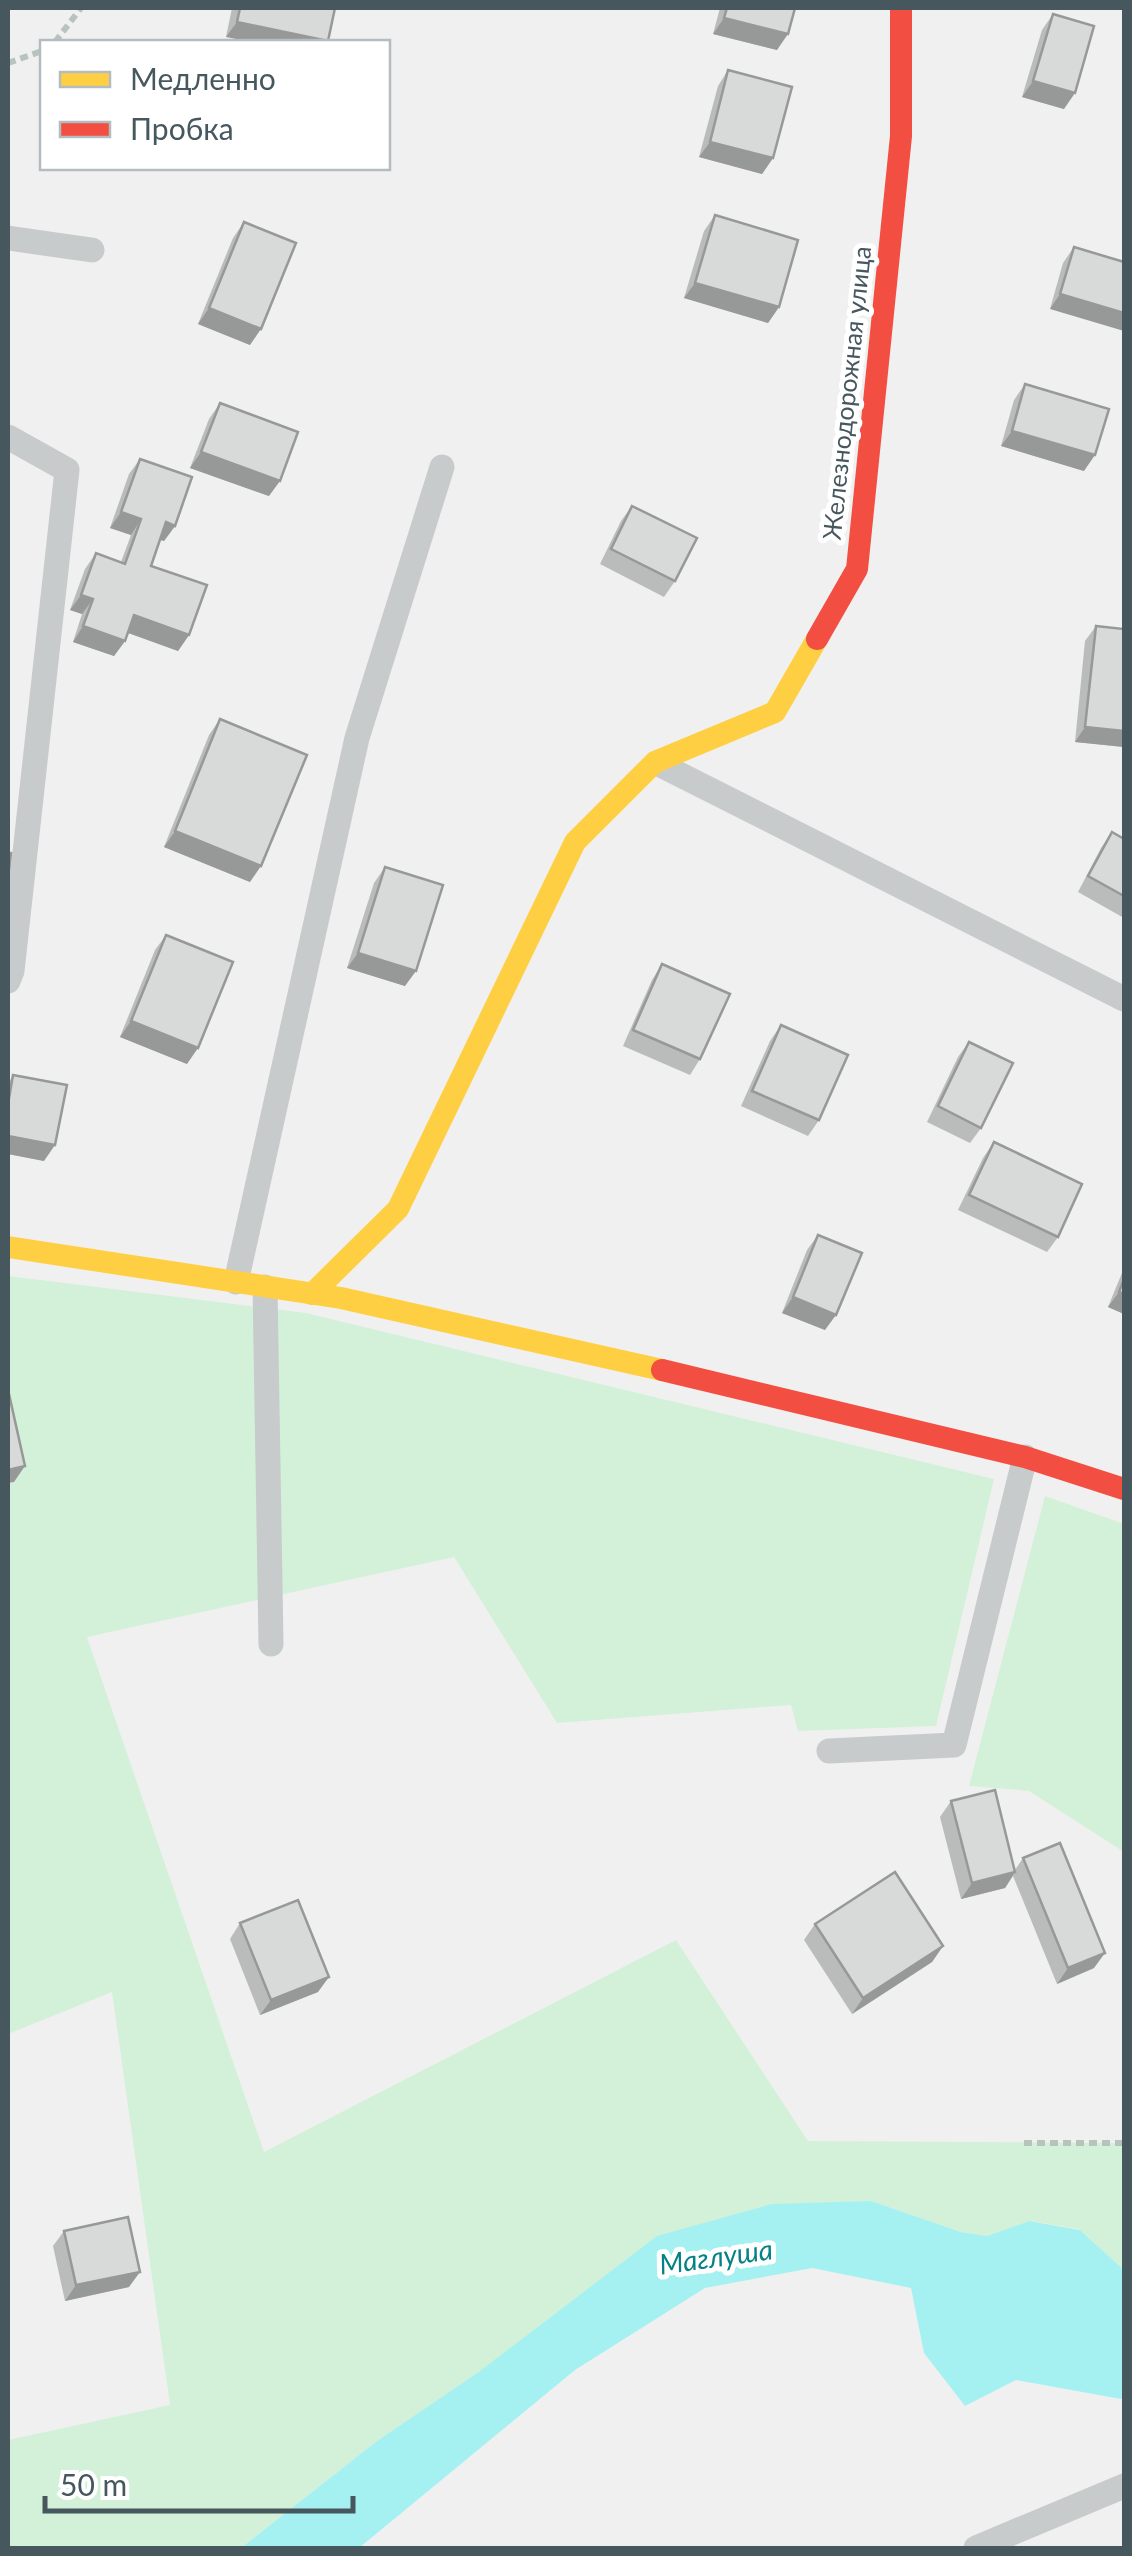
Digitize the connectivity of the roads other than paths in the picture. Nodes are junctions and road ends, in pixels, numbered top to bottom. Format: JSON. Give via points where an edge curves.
{"nodes":[{"id":1,"x":901,"y":8,"type":"edge"},
{"id":2,"x":8,"y":238,"type":"edge"},
{"id":3,"x":92,"y":250,"type":"dead end"},
{"id":4,"x":8,"y":437,"type":"edge"},
{"id":5,"x":442,"y":467,"type":"dead end"},
{"id":6,"x":655,"y":762,"type":"junction"},
{"id":7,"x":8,"y":981,"type":"edge"},
{"id":8,"x":1124,"y":999,"type":"edge"},
{"id":9,"x":8,"y":1247,"type":"edge"},
{"id":10,"x":236,"y":1282,"type":"junction"},
{"id":11,"x":265,"y":1286,"type":"junction"},
{"id":12,"x":312,"y":1294,"type":"junction"},
{"id":13,"x":1025,"y":1457,"type":"junction"},
{"id":14,"x":1124,"y":1489,"type":"edge"},
{"id":15,"x":271,"y":1644,"type":"dead end"},
{"id":16,"x":829,"y":1751,"type":"dead end"},
{"id":17,"x":1124,"y":2486,"type":"edge"},
{"id":18,"x":976,"y":2548,"type":"edge"}],
"edges":[{"from":1,"to":6,"type":"street","name":"Железнодорожная улица","via":[[900,136],[857,569],[775,712]]},
{"from":2,"to":3,"type":"lane"},
{"from":4,"to":7,"type":"lane","via":[[67,470]]},
{"from":5,"to":10,"type":"lane","via":[[357,738]]},
{"from":6,"to":8,"type":"lane"},
{"from":6,"to":12,"type":"street","name":"Железнодорожная улица","via":[[575,842],[398,1209]]},
{"from":9,"to":10,"type":"street"},
{"from":10,"to":11,"type":"street"},
{"from":11,"to":12,"type":"street"},
{"from":11,"to":15,"type":"lane"},
{"from":12,"to":13,"type":"street","via":[[472,1325]]},
{"from":13,"to":14,"type":"street"},
{"from":13,"to":16,"type":"lane","via":[[954,1745]]},
{"from":17,"to":18,"type":"lane"}]}
